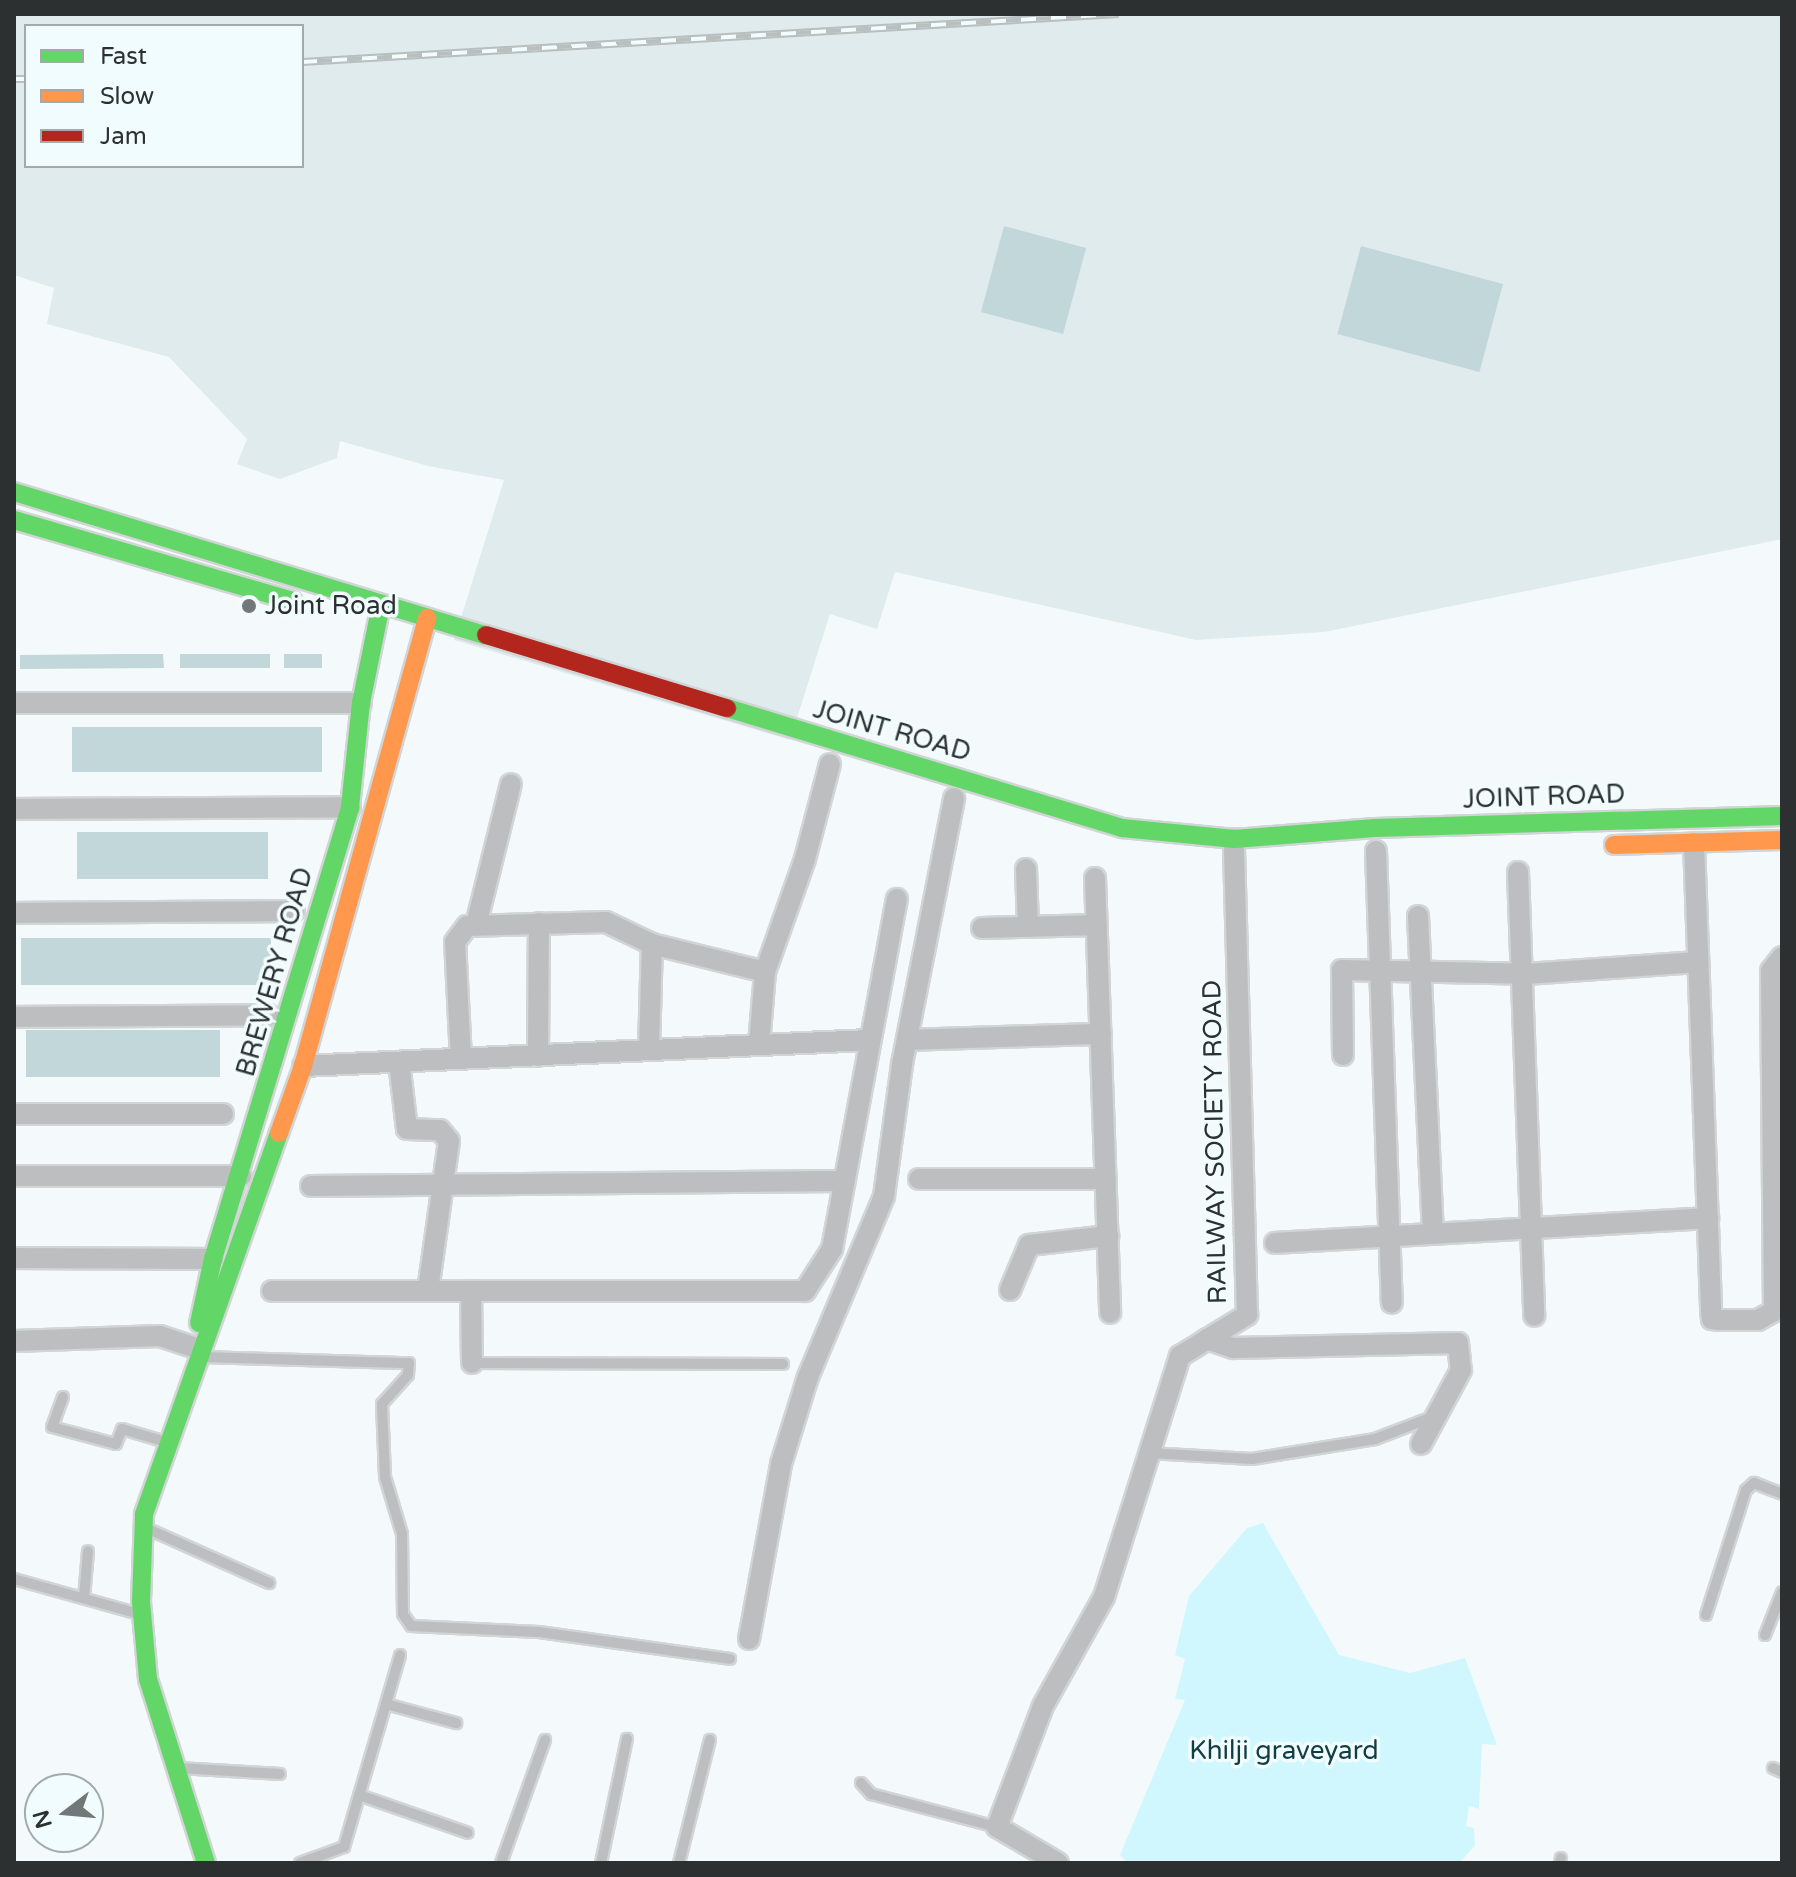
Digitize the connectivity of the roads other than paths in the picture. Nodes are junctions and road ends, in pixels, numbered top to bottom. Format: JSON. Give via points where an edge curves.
{"nodes":[{"id":1,"x":14,"y":492,"type":"edge"},
{"id":2,"x":14,"y":520,"type":"edge"},
{"id":3,"x":381,"y":605,"type":"junction"},
{"id":4,"x":308,"y":606,"type":"dead end"},
{"id":5,"x":427,"y":618,"type":"junction"},
{"id":6,"x":398,"y":633,"type":"junction"},
{"id":7,"x":14,"y":703,"type":"edge"},
{"id":8,"x":361,"y":703,"type":"junction"},
{"id":9,"x":829,"y":764,"type":"dead end"},
{"id":10,"x":511,"y":784,"type":"dead end"},
{"id":11,"x":954,"y":799,"type":"dead end"},
{"id":12,"x":350,"y":807,"type":"junction"},
{"id":13,"x":14,"y":809,"type":"edge"},
{"id":14,"x":1782,"y":816,"type":"edge"},
{"id":15,"x":1234,"y":839,"type":"junction"},
{"id":16,"x":1782,"y":840,"type":"edge"},
{"id":17,"x":1694,"y":843,"type":"junction"},
{"id":18,"x":1599,"y":845,"type":"dead end"},
{"id":19,"x":1376,"y":851,"type":"dead end"},
{"id":20,"x":1026,"y":869,"type":"dead end"},
{"id":21,"x":1518,"y":872,"type":"dead end"},
{"id":22,"x":1095,"y":878,"type":"dead end"},
{"id":23,"x":897,"y":899,"type":"dead end"},
{"id":24,"x":294,"y":911,"type":"dead end"},
{"id":25,"x":14,"y":913,"type":"edge"},
{"id":26,"x":1418,"y":916,"type":"dead end"},
{"id":27,"x":539,"y":923,"type":"junction"},
{"id":28,"x":476,"y":925,"type":"junction"},
{"id":29,"x":1097,"y":925,"type":"junction"},
{"id":30,"x":1028,"y":926,"type":"junction"},
{"id":31,"x":982,"y":928,"type":"dead end"},
{"id":32,"x":652,"y":944,"type":"junction"},
{"id":33,"x":1782,"y":957,"type":"edge"},
{"id":34,"x":1698,"y":962,"type":"junction"},
{"id":35,"x":1381,"y":969,"type":"junction"},
{"id":36,"x":1420,"y":970,"type":"junction"},
{"id":37,"x":765,"y":972,"type":"junction"},
{"id":38,"x":1526,"y":974,"type":"junction"},
{"id":39,"x":269,"y":1015,"type":"dead end"},
{"id":40,"x":14,"y":1017,"type":"edge"},
{"id":41,"x":1101,"y":1034,"type":"junction"},
{"id":42,"x":869,"y":1040,"type":"junction"},
{"id":43,"x":907,"y":1040,"type":"junction"},
{"id":44,"x":759,"y":1045,"type":"junction"},
{"id":45,"x":649,"y":1050,"type":"junction"},
{"id":46,"x":1343,"y":1055,"type":"dead end"},
{"id":47,"x":538,"y":1056,"type":"junction"},
{"id":48,"x":461,"y":1059,"type":"junction"},
{"id":49,"x":399,"y":1062,"type":"junction"},
{"id":50,"x":303,"y":1066,"type":"junction"},
{"id":51,"x":14,"y":1114,"type":"edge"},
{"id":52,"x":223,"y":1114,"type":"dead end"},
{"id":53,"x":14,"y":1162,"type":"edge"},
{"id":54,"x":14,"y":1176,"type":"edge"},
{"id":55,"x":241,"y":1176,"type":"junction"},
{"id":56,"x":919,"y":1179,"type":"dead end"},
{"id":57,"x":1106,"y":1179,"type":"junction"},
{"id":58,"x":841,"y":1181,"type":"junction"},
{"id":59,"x":446,"y":1182,"type":"junction"},
{"id":60,"x":14,"y":1185,"type":"edge"},
{"id":61,"x":311,"y":1186,"type":"dead end"},
{"id":62,"x":1708,"y":1218,"type":"junction"},
{"id":63,"x":1532,"y":1225,"type":"junction"},
{"id":64,"x":1433,"y":1233,"type":"junction"},
{"id":65,"x":1108,"y":1236,"type":"junction"},
{"id":66,"x":1389,"y":1237,"type":"junction"},
{"id":67,"x":1275,"y":1243,"type":"dead end"},
{"id":68,"x":14,"y":1258,"type":"edge"},
{"id":69,"x":213,"y":1259,"type":"junction"},
{"id":70,"x":1010,"y":1290,"type":"dead end"},
{"id":71,"x":272,"y":1291,"type":"dead end"},
{"id":72,"x":428,"y":1291,"type":"junction"},
{"id":73,"x":471,"y":1291,"type":"junction"},
{"id":74,"x":1392,"y":1303,"type":"dead end"},
{"id":75,"x":1110,"y":1313,"type":"dead end"},
{"id":76,"x":1534,"y":1316,"type":"dead end"},
{"id":77,"x":1207,"y":1339,"type":"junction"},
{"id":78,"x":14,"y":1341,"type":"edge"},
{"id":79,"x":198,"y":1353,"type":"junction"},
{"id":80,"x":472,"y":1363,"type":"joint"},
{"id":81,"x":783,"y":1364,"type":"dead end"},
{"id":82,"x":63,"y":1397,"type":"dead end"},
{"id":83,"x":1437,"y":1415,"type":"junction"},
{"id":84,"x":168,"y":1443,"type":"junction"},
{"id":85,"x":1421,"y":1444,"type":"dead end"},
{"id":86,"x":1149,"y":1453,"type":"junction"},
{"id":87,"x":1782,"y":1494,"type":"edge"},
{"id":88,"x":143,"y":1527,"type":"junction"},
{"id":89,"x":88,"y":1551,"type":"dead end"},
{"id":90,"x":14,"y":1579,"type":"edge"},
{"id":91,"x":269,"y":1583,"type":"dead end"},
{"id":92,"x":1782,"y":1592,"type":"edge"},
{"id":93,"x":84,"y":1598,"type":"junction"},
{"id":94,"x":142,"y":1614,"type":"junction"},
{"id":95,"x":1706,"y":1615,"type":"dead end"},
{"id":96,"x":1765,"y":1635,"type":"dead end"},
{"id":97,"x":749,"y":1639,"type":"dead end"},
{"id":98,"x":400,"y":1655,"type":"dead end"},
{"id":99,"x":730,"y":1659,"type":"dead end"},
{"id":100,"x":386,"y":1704,"type":"junction"},
{"id":101,"x":456,"y":1723,"type":"dead end"},
{"id":102,"x":627,"y":1739,"type":"dead end"},
{"id":103,"x":545,"y":1740,"type":"dead end"},
{"id":104,"x":710,"y":1740,"type":"dead end"},
{"id":105,"x":176,"y":1768,"type":"junction"},
{"id":106,"x":280,"y":1774,"type":"dead end"},
{"id":107,"x":861,"y":1783,"type":"dead end"},
{"id":108,"x":359,"y":1795,"type":"junction"},
{"id":109,"x":997,"y":1827,"type":"junction"},
{"id":110,"x":468,"y":1833,"type":"dead end"},
{"id":111,"x":206,"y":1863,"type":"edge"},
{"id":112,"x":300,"y":1863,"type":"edge"},
{"id":113,"x":501,"y":1863,"type":"edge"},
{"id":114,"x":601,"y":1863,"type":"edge"},
{"id":115,"x":679,"y":1863,"type":"edge"},
{"id":116,"x":1058,"y":1863,"type":"edge"}],
"edges":[{"from":1,"to":3,"type":"main road","name":"JOINT ROAD"},
{"from":2,"to":4,"type":"main road"},
{"from":3,"to":5,"type":"main road","name":"JOINT ROAD"},
{"from":3,"to":6,"type":"main road","name":"BREWERY ROAD"},
{"from":5,"to":6,"type":"main road","name":"BREWERY ROAD"},
{"from":5,"to":15,"type":"main road","name":"JOINT ROAD","via":[[1081,818],[1178,837]]},
{"from":6,"to":8,"type":"main road","name":"BREWERY ROAD"},
{"from":6,"to":50,"type":"main road","name":"BREWERY ROAD"},
{"from":7,"to":8,"type":"street"},
{"from":8,"to":12,"type":"main road","name":"BREWERY ROAD"},
{"from":9,"to":37,"type":"street","via":[[805,859]]},
{"from":10,"to":28,"type":"street"},
{"from":11,"to":43,"type":"street"},
{"from":12,"to":13,"type":"street"},
{"from":12,"to":55,"type":"main road","name":"BREWERY ROAD"},
{"from":14,"to":15,"type":"main road","name":"JOINT ROAD","via":[[1375,828]]},
{"from":15,"to":77,"type":"street","name":"RAILWAY SOCIETY ROAD","via":[[1247,1315]]},
{"from":16,"to":17,"type":"main road","name":"JOINT ROAD"},
{"from":17,"to":18,"type":"main road","name":"JOINT ROAD"},
{"from":17,"to":34,"type":"street"},
{"from":19,"to":35,"type":"street"},
{"from":20,"to":30,"type":"street"},
{"from":21,"to":38,"type":"street"},
{"from":22,"to":29,"type":"street"},
{"from":23,"to":42,"type":"street"},
{"from":24,"to":25,"type":"street"},
{"from":26,"to":36,"type":"street"},
{"from":27,"to":28,"type":"street"},
{"from":27,"to":32,"type":"street","via":[[606,922]]},
{"from":27,"to":47,"type":"street"},
{"from":28,"to":48,"type":"street","via":[[458,932],[455,942]]},
{"from":29,"to":30,"type":"street"},
{"from":29,"to":41,"type":"street"},
{"from":30,"to":31,"type":"street"},
{"from":32,"to":37,"type":"street"},
{"from":32,"to":45,"type":"street"},
{"from":33,"to":62,"type":"street","via":[[1771,971],[1774,1311],[1769,1316],[1712,1319]]},
{"from":34,"to":38,"type":"street"},
{"from":34,"to":62,"type":"street"},
{"from":35,"to":36,"type":"street"},
{"from":35,"to":46,"type":"street","via":[[1342,970]]},
{"from":35,"to":66,"type":"street"},
{"from":36,"to":38,"type":"street"},
{"from":36,"to":64,"type":"street"},
{"from":37,"to":44,"type":"street"},
{"from":38,"to":63,"type":"street"},
{"from":39,"to":40,"type":"street"},
{"from":41,"to":43,"type":"street"},
{"from":41,"to":57,"type":"street"},
{"from":42,"to":44,"type":"street"},
{"from":42,"to":58,"type":"street"},
{"from":43,"to":97,"type":"street","via":[[884,1196],[808,1377],[781,1464]]},
{"from":44,"to":45,"type":"street"},
{"from":45,"to":47,"type":"street"},
{"from":47,"to":48,"type":"street"},
{"from":48,"to":49,"type":"street"},
{"from":49,"to":50,"type":"street"},
{"from":49,"to":59,"type":"street","via":[[407,1129],[446,1134]]},
{"from":50,"to":79,"type":"main road","name":"BREWERY ROAD","via":[[218,1314]]},
{"from":51,"to":52,"type":"street"},
{"from":53,"to":54,"type":"street"},
{"from":54,"to":55,"type":"street"},
{"from":54,"to":60,"type":"street"},
{"from":55,"to":69,"type":"main road","name":"BREWERY ROAD"},
{"from":56,"to":57,"type":"street"},
{"from":57,"to":65,"type":"street"},
{"from":58,"to":59,"type":"street"},
{"from":58,"to":73,"type":"street","via":[[832,1249],[805,1291]]},
{"from":59,"to":61,"type":"street"},
{"from":59,"to":72,"type":"street"},
{"from":62,"to":63,"type":"street"},
{"from":63,"to":64,"type":"street"},
{"from":63,"to":76,"type":"street"},
{"from":64,"to":66,"type":"street"},
{"from":65,"to":70,"type":"street","via":[[1029,1245]]},
{"from":65,"to":75,"type":"street"},
{"from":66,"to":67,"type":"street"},
{"from":66,"to":74,"type":"street"},
{"from":68,"to":69,"type":"street"},
{"from":69,"to":79,"type":"main road","name":"BREWERY ROAD","via":[[199,1310]]},
{"from":71,"to":72,"type":"street"},
{"from":72,"to":73,"type":"street"},
{"from":73,"to":80,"type":"street"},
{"from":77,"to":83,"type":"street","via":[[1233,1348],[1458,1343],[1461,1370]]},
{"from":77,"to":86,"type":"street","name":"RAILWAY SOCIETY ROAD","via":[[1180,1356]]},
{"from":78,"to":79,"type":"street","via":[[160,1336]]},
{"from":79,"to":84,"type":"main road","name":"BREWERY ROAD"},
{"from":79,"to":99,"type":"lane","via":[[409,1363],[408,1375],[382,1404],[385,1477],[402,1534],[403,1614],[411,1626],[539,1632]]},
{"from":80,"to":81,"type":"lane"},
{"from":82,"to":84,"type":"lane","via":[[52,1427],[116,1444],[122,1429]]},
{"from":83,"to":85,"type":"street"},
{"from":83,"to":86,"type":"lane","via":[[1375,1439],[1252,1459]]},
{"from":84,"to":88,"type":"main road","name":"BREWERY ROAD"},
{"from":86,"to":109,"type":"street","name":"RAILWAY SOCIETY ROAD","via":[[1104,1597],[1043,1706]]},
{"from":87,"to":95,"type":"lane","via":[[1754,1483],[1746,1490]]},
{"from":88,"to":91,"type":"lane"},
{"from":88,"to":94,"type":"main road","name":"BREWERY ROAD"},
{"from":89,"to":93,"type":"lane"},
{"from":90,"to":93,"type":"lane"},
{"from":92,"to":96,"type":"lane"},
{"from":93,"to":94,"type":"lane"},
{"from":94,"to":105,"type":"main road","name":"BREWERY ROAD","via":[[148,1679]]},
{"from":98,"to":100,"type":"lane"},
{"from":100,"to":101,"type":"lane"},
{"from":100,"to":108,"type":"lane"},
{"from":102,"to":114,"type":"lane"},
{"from":103,"to":113,"type":"lane"},
{"from":104,"to":115,"type":"lane"},
{"from":105,"to":106,"type":"lane"},
{"from":105,"to":111,"type":"main road","name":"BREWERY ROAD"},
{"from":107,"to":109,"type":"lane","via":[[871,1794]]},
{"from":108,"to":110,"type":"lane"},
{"from":108,"to":112,"type":"lane","via":[[344,1847]]},
{"from":109,"to":116,"type":"street"}]}
